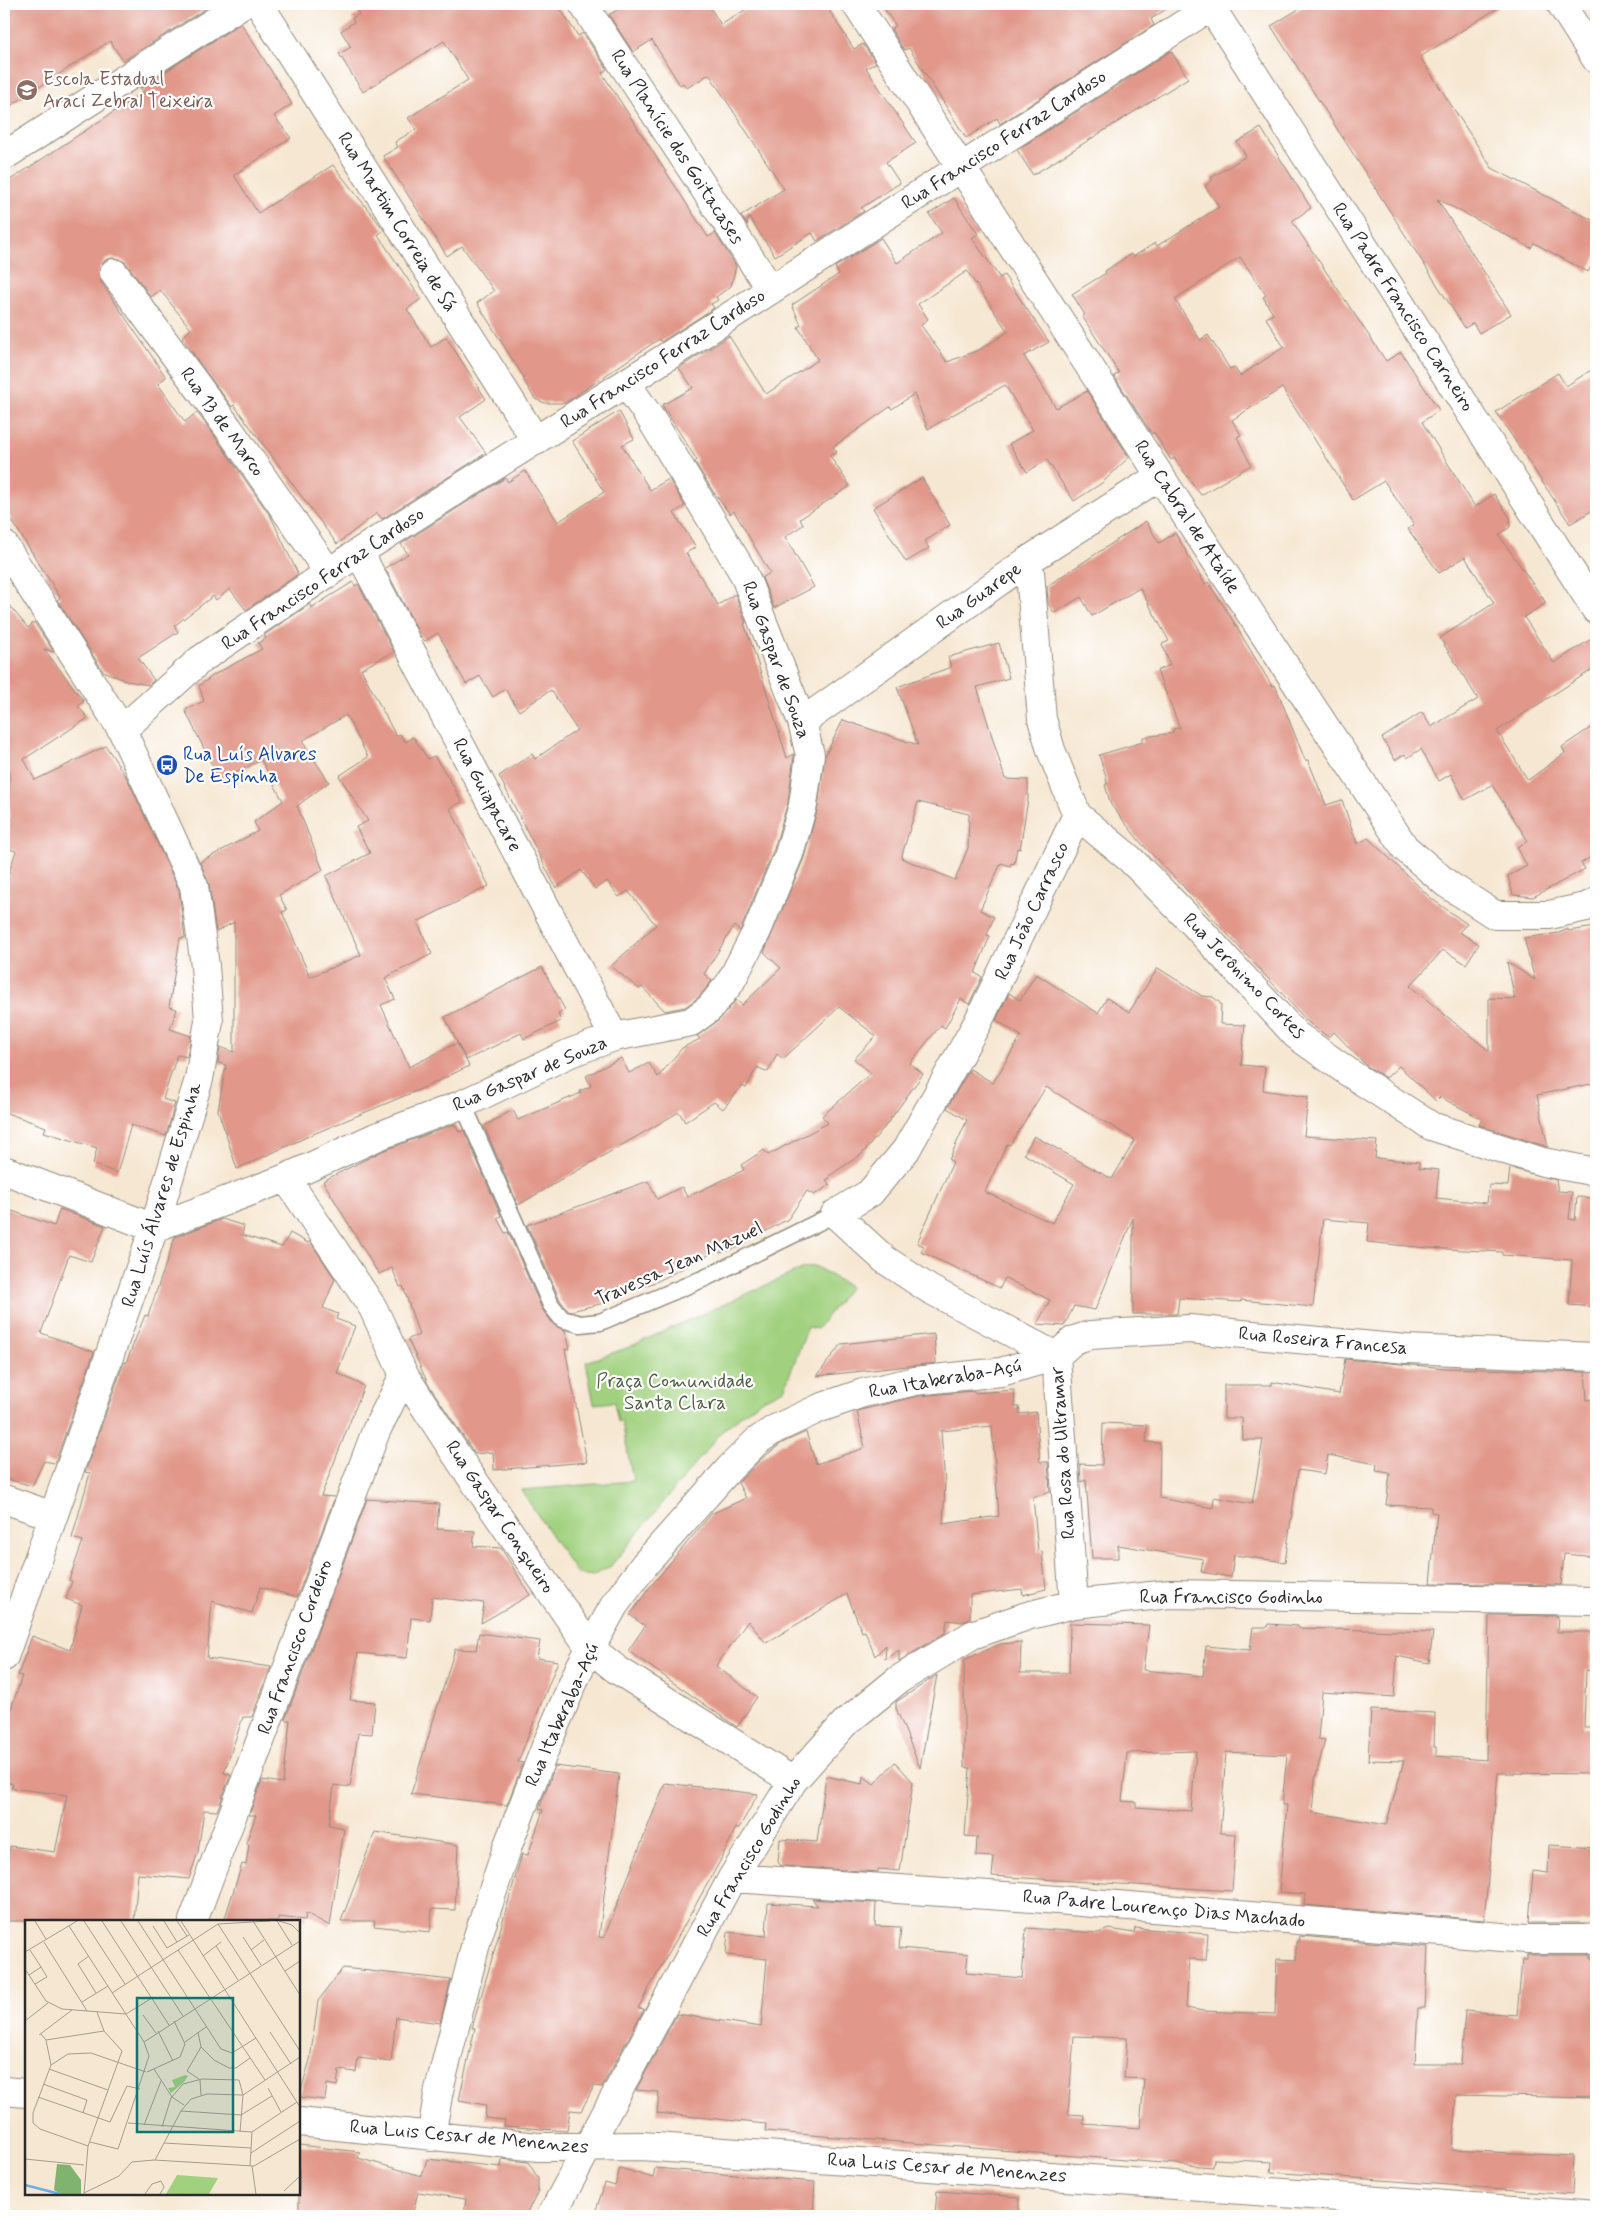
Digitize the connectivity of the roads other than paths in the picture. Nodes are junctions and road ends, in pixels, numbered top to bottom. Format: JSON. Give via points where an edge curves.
{"nodes":[{"id":1,"x":242,"y":4,"type":"edge"},
{"id":2,"x":258,"y":4,"type":"edge"},
{"id":3,"x":583,"y":4,"type":"edge"},
{"id":4,"x":856,"y":4,"type":"edge"},
{"id":5,"x":1561,"y":4,"type":"edge"},
{"id":6,"x":1212,"y":5,"type":"edge"},
{"id":7,"x":1596,"y":59,"type":"edge"},
{"id":8,"x":4,"y":156,"type":"edge"},
{"id":9,"x":962,"y":167,"type":"junction"},
{"id":10,"x":114,"y":273,"type":"dead end"},
{"id":11,"x":771,"y":290,"type":"junction"},
{"id":12,"x":626,"y":383,"type":"junction"},
{"id":13,"x":536,"y":441,"type":"junction"},
{"id":14,"x":1160,"y":476,"type":"junction"},
{"id":15,"x":4,"y":545,"type":"edge"},
{"id":16,"x":359,"y":552,"type":"junction"},
{"id":17,"x":1028,"y":560,"type":"junction"},
{"id":18,"x":329,"y":573,"type":"junction"},
{"id":19,"x":1596,"y":610,"type":"edge"},
{"id":20,"x":802,"y":722,"type":"junction"},
{"id":21,"x":122,"y":730,"type":"junction"},
{"id":22,"x":1077,"y":815,"type":"junction"},
{"id":23,"x":1596,"y":902,"type":"edge"},
{"id":24,"x":614,"y":1037,"type":"junction"},
{"id":25,"x":463,"y":1104,"type":"junction"},
{"id":26,"x":4,"y":1170,"type":"edge"},
{"id":27,"x":1596,"y":1172,"type":"edge"},
{"id":28,"x":286,"y":1178,"type":"junction"},
{"id":29,"x":835,"y":1214,"type":"junction"},
{"id":30,"x":154,"y":1228,"type":"junction"},
{"id":31,"x":1056,"y":1356,"type":"junction"},
{"id":32,"x":1596,"y":1357,"type":"edge"},
{"id":33,"x":404,"y":1375,"type":"junction"},
{"id":34,"x":4,"y":1499,"type":"edge"},
{"id":35,"x":53,"y":1516,"type":"junction"},
{"id":36,"x":1596,"y":1601,"type":"edge"},
{"id":37,"x":1074,"y":1604,"type":"junction"},
{"id":38,"x":590,"y":1648,"type":"junction"},
{"id":39,"x":4,"y":1657,"type":"edge"},
{"id":40,"x":793,"y":1781,"type":"junction"},
{"id":41,"x":732,"y":1878,"type":"junction"},
{"id":42,"x":193,"y":1920,"type":"edge"},
{"id":43,"x":1596,"y":1939,"type":"edge"},
{"id":44,"x":4,"y":2091,"type":"edge"},
{"id":45,"x":25,"y":2093,"type":"edge"},
{"id":46,"x":300,"y":2122,"type":"edge"},
{"id":47,"x":431,"y":2137,"type":"junction"},
{"id":48,"x":588,"y":2148,"type":"junction"},
{"id":49,"x":551,"y":2216,"type":"edge"},
{"id":50,"x":1596,"y":2216,"type":"edge"}],
"edges":[{"from":1,"to":8,"type":"street"},
{"from":2,"to":13,"type":"street","name":"Rua Martim Correia de Sá"},
{"from":3,"to":11,"type":"street","name":"Rua Planície dos Goitacases"},
{"from":4,"to":9,"type":"street","name":"Rua Cabral de Ataíde"},
{"from":5,"to":7,"type":"street"},
{"from":6,"to":9,"type":"street","name":"Rua Francisco Ferraz Cardoso"},
{"from":6,"to":19,"type":"street","name":"Rua Padre Francisco Carneiro"},
{"from":9,"to":11,"type":"street","name":"Rua Francisco Ferraz Cardoso"},
{"from":9,"to":14,"type":"street","name":"Rua Cabral de Ataíde"},
{"from":10,"to":18,"type":"street","name":"Rua 13 de Marco","via":[[229,429]]},
{"from":11,"to":12,"type":"street","name":"Rua Francisco Ferraz Cardoso"},
{"from":12,"to":13,"type":"street","name":"Rua Francisco Ferraz Cardoso"},
{"from":12,"to":20,"type":"street","name":"Rua Gaspar de Souza","via":[[651,418],[744,574]]},
{"from":13,"to":16,"type":"street","name":"Rua Francisco Ferraz Cardoso"},
{"from":14,"to":17,"type":"street","name":"Rua Guarepe"},
{"from":14,"to":23,"type":"street","name":"Rua Cabral de Ataíde","via":[[1405,848],[1447,884],[1495,915],[1549,915]]},
{"from":15,"to":21,"type":"street","name":"Rua Luís Álvares de Espinha"},
{"from":16,"to":18,"type":"street","name":"Rua Francisco Ferraz Cardoso"},
{"from":16,"to":24,"type":"street","name":"Rua Guiapacare"},
{"from":17,"to":20,"type":"street","name":"Rua Guarepe"},
{"from":17,"to":22,"type":"street","via":[[1042,719],[1050,750]]},
{"from":18,"to":21,"type":"street","name":"Rua Francisco Ferraz Cardoso","via":[[200,660]]},
{"from":20,"to":24,"type":"street","name":"Rua Gaspar de Souza","via":[[810,755],[803,805],[789,854],[757,932],[730,983],[710,1008],[691,1022]]},
{"from":21,"to":30,"type":"street","name":"Rua Luís Álvares de Espinha","via":[[194,886],[205,966],[208,1021],[199,1079]]},
{"from":22,"to":27,"type":"street","name":"Rua Jerônimo Cortes","via":[[1130,860],[1196,926],[1296,1035],[1348,1072],[1431,1126],[1542,1162]]},
{"from":22,"to":29,"type":"street","name":"Rua João Carrasco","via":[[978,1022],[906,1150],[870,1194]]},
{"from":24,"to":25,"type":"street","name":"Rua Gaspar de Souza","via":[[570,1053]]},
{"from":25,"to":28,"type":"street","name":"Rua Gaspar de Souza","via":[[376,1137]]},
{"from":25,"to":29,"type":"lane","name":"Travessa Jean Mazuel","via":[[550,1306],[562,1319],[580,1324],[600,1322],[705,1278]]},
{"from":26,"to":30,"type":"street"},
{"from":28,"to":30,"type":"street","name":"Rua Gaspar de Souza"},
{"from":28,"to":33,"type":"street","name":"Rua Gaspar Conqueiro","via":[[372,1308]]},
{"from":29,"to":31,"type":"street","name":"Rua Rosa do Ultramar","via":[[884,1259],[929,1289]]},
{"from":30,"to":35,"type":"street","name":"Rua Luís Álvares de Espinha"},
{"from":31,"to":32,"type":"street","name":"Rua Roseira Francesa","via":[[1074,1340],[1090,1335],[1189,1329],[1406,1348]]},
{"from":31,"to":37,"type":"street","name":"Rua Rosa do Ultramar"},
{"from":31,"to":38,"type":"street","name":"Rua Itaberaba-Açú","via":[[1002,1372],[914,1381],[863,1393],[775,1429],[757,1441],[730,1468],[645,1564]]},
{"from":33,"to":38,"type":"street","name":"Rua Gaspar Conqueiro"},
{"from":33,"to":42,"type":"street","name":"Rua Francisco Cordeiro","via":[[376,1431]]},
{"from":34,"to":35,"type":"street"},
{"from":35,"to":39,"type":"street","name":"Rua Luís Álvares de Espinha"},
{"from":36,"to":37,"type":"street","name":"Rua Francisco Godinho","via":[[1170,1594]]},
{"from":37,"to":40,"type":"street","name":"Rua Francisco Godinho","via":[[972,1635],[898,1680],[844,1724]]},
{"from":38,"to":40,"type":"street","name":"Rua Gaspar Conqueiro","via":[[616,1669]]},
{"from":38,"to":47,"type":"street","name":"Rua Itaberaba-Açú","via":[[546,1746],[477,1939],[439,2090]]},
{"from":40,"to":41,"type":"street","name":"Rua Francisco Godinho"},
{"from":41,"to":43,"type":"street","name":"Rua Padre Lourenço Dias Machado","via":[[1033,1898],[1526,1940]]},
{"from":41,"to":48,"type":"street","name":"Rua Francisco Godinho"},
{"from":44,"to":45,"type":"street"},
{"from":46,"to":47,"type":"street","name":"Rua Luis Cesar de Menenzes"},
{"from":47,"to":48,"type":"street","name":"Rua Luis Cesar de Menenzes"},
{"from":48,"to":49,"type":"street","name":"Rua Francisco Godinho"},
{"from":48,"to":50,"type":"street","name":"Rua Luis Cesar de Menenzes","via":[[642,2146]]}]}
